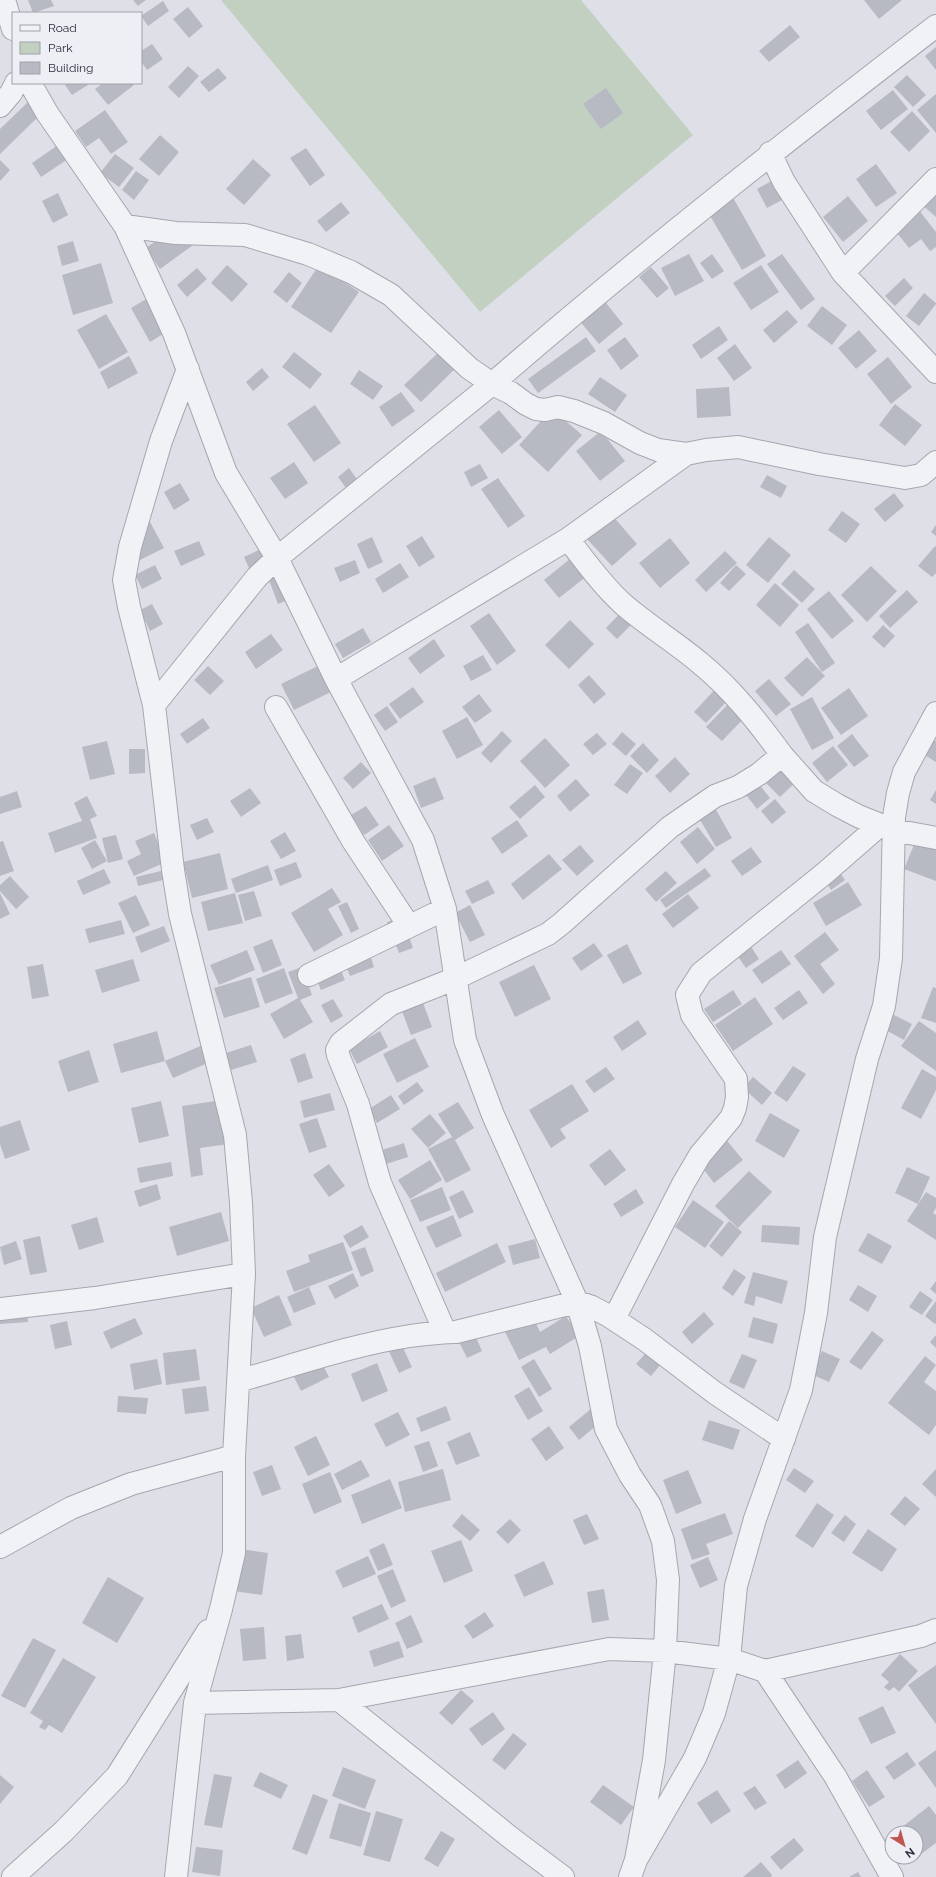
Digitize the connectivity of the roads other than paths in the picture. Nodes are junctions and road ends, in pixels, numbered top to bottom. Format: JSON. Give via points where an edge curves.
{"nodes":[{"id":1,"x":4,"y":0,"type":"edge"},
{"id":2,"x":12,"y":26,"type":"edge"},
{"id":3,"x":936,"y":26,"type":"edge"},
{"id":4,"x":16,"y":84,"type":"edge"},
{"id":5,"x":31,"y":84,"type":"edge"},
{"id":6,"x":0,"y":106,"type":"edge"},
{"id":7,"x":770,"y":153,"type":"junction"},
{"id":8,"x":936,"y":180,"type":"edge"},
{"id":9,"x":125,"y":226,"type":"junction"},
{"id":10,"x":843,"y":273,"type":"junction"},
{"id":11,"x":188,"y":369,"type":"junction"},
{"id":12,"x":936,"y":372,"type":"edge"},
{"id":13,"x":492,"y":384,"type":"junction"},
{"id":14,"x":686,"y":454,"type":"junction"},
{"id":15,"x":936,"y":462,"type":"edge"},
{"id":16,"x":568,"y":539,"type":"junction"},
{"id":17,"x":278,"y":558,"type":"junction"},
{"id":18,"x":336,"y":679,"type":"junction"},
{"id":19,"x":154,"y":705,"type":"junction"},
{"id":20,"x":276,"y":707,"type":"dead end"},
{"id":21,"x":936,"y":713,"type":"edge"},
{"id":22,"x":782,"y":755,"type":"junction"},
{"id":23,"x":887,"y":827,"type":"junction"},
{"id":24,"x":936,"y":838,"type":"edge"},
{"id":25,"x":445,"y":908,"type":"junction"},
{"id":26,"x":410,"y":926,"type":"junction"},
{"id":27,"x":309,"y":975,"type":"dead end"},
{"id":28,"x":454,"y":980,"type":"junction"},
{"id":29,"x":244,"y":1274,"type":"junction"},
{"id":30,"x":577,"y":1302,"type":"junction"},
{"id":31,"x":0,"y":1309,"type":"edge"},
{"id":32,"x":614,"y":1319,"type":"junction"},
{"id":33,"x":445,"y":1332,"type":"junction"},
{"id":34,"x":238,"y":1381,"type":"junction"},
{"id":35,"x":784,"y":1439,"type":"junction"},
{"id":36,"x":234,"y":1456,"type":"junction"},
{"id":37,"x":0,"y":1547,"type":"edge"},
{"id":38,"x":222,"y":1609,"type":"junction"},
{"id":39,"x":936,"y":1630,"type":"edge"},
{"id":40,"x":665,"y":1651,"type":"junction"},
{"id":41,"x":728,"y":1659,"type":"junction"},
{"id":42,"x":765,"y":1671,"type":"junction"},
{"id":43,"x":339,"y":1700,"type":"junction"},
{"id":44,"x":195,"y":1703,"type":"junction"},
{"id":45,"x":633,"y":1868,"type":"edge"},
{"id":46,"x":12,"y":1877,"type":"edge"},
{"id":47,"x":176,"y":1877,"type":"edge"},
{"id":48,"x":563,"y":1877,"type":"edge"},
{"id":49,"x":892,"y":1877,"type":"edge"}],
"edges":[{"from":1,"to":2,"type":"street"},
{"from":3,"to":7,"type":"street"},
{"from":4,"to":6,"type":"street"},
{"from":5,"to":9,"type":"street","via":[[47,113]]},
{"from":7,"to":10,"type":"street","via":[[784,182]]},
{"from":7,"to":13,"type":"street"},
{"from":8,"to":10,"type":"street"},
{"from":9,"to":11,"type":"street"},
{"from":9,"to":13,"type":"street","via":[[176,233],[245,234],[308,254],[351,272],[391,295],[469,368]]},
{"from":10,"to":12,"type":"street"},
{"from":11,"to":17,"type":"street","via":[[226,473]]},
{"from":11,"to":19,"type":"street","via":[[161,441],[130,547],[124,580],[128,607]]},
{"from":13,"to":14,"type":"street","via":[[536,409],[563,407],[658,450]]},
{"from":13,"to":17,"type":"street"},
{"from":14,"to":15,"type":"street","via":[[738,448],[905,478],[921,475]]},
{"from":14,"to":16,"type":"street"},
{"from":16,"to":18,"type":"street"},
{"from":16,"to":22,"type":"street","via":[[622,604],[700,663],[728,689]]},
{"from":17,"to":18,"type":"street"},
{"from":17,"to":19,"type":"street","via":[[257,577]]},
{"from":18,"to":25,"type":"street","via":[[422,840]]},
{"from":19,"to":29,"type":"street","via":[[180,914],[235,1135]]},
{"from":20,"to":26,"type":"street","via":[[353,841]]},
{"from":21,"to":23,"type":"street","via":[[904,772],[894,817]]},
{"from":22,"to":23,"type":"street","via":[[814,791],[858,816]]},
{"from":22,"to":28,"type":"street","via":[[754,777],[715,796],[670,827],[548,934]]},
{"from":23,"to":24,"type":"street"},
{"from":23,"to":32,"type":"street","via":[[825,873],[701,974],[687,995],[692,1015],[736,1079],[735,1108],[731,1118],[700,1155],[683,1184]]},
{"from":23,"to":35,"type":"street","via":[[891,958],[884,1006],[867,1059],[825,1237],[816,1313],[801,1390]]},
{"from":25,"to":26,"type":"street"},
{"from":25,"to":28,"type":"street"},
{"from":26,"to":27,"type":"street"},
{"from":28,"to":30,"type":"street","via":[[465,1040],[487,1100]]},
{"from":28,"to":33,"type":"street","via":[[391,1004],[340,1043],[337,1050],[358,1104],[380,1183]]},
{"from":29,"to":31,"type":"street","via":[[95,1298]]},
{"from":29,"to":34,"type":"street"},
{"from":30,"to":32,"type":"street"},
{"from":30,"to":33,"type":"street","via":[[484,1326]]},
{"from":30,"to":40,"type":"street","via":[[590,1346],[606,1429],[630,1475],[650,1505],[663,1541],[668,1580]]},
{"from":32,"to":35,"type":"street","via":[[743,1414]]},
{"from":33,"to":34,"type":"street","via":[[384,1340]]},
{"from":34,"to":36,"type":"street"},
{"from":35,"to":41,"type":"street","via":[[755,1519],[736,1586]]},
{"from":36,"to":37,"type":"street","via":[[131,1484],[71,1508]]},
{"from":36,"to":38,"type":"street","via":[[234,1553]]},
{"from":38,"to":44,"type":"street"},
{"from":38,"to":46,"type":"street","via":[[117,1776],[64,1830]]},
{"from":39,"to":42,"type":"street","via":[[921,1636]]},
{"from":40,"to":41,"type":"street"},
{"from":40,"to":43,"type":"street","via":[[609,1649]]},
{"from":40,"to":45,"type":"street","via":[[654,1760]]},
{"from":41,"to":42,"type":"street"},
{"from":41,"to":45,"type":"street","via":[[714,1713],[695,1758]]},
{"from":42,"to":49,"type":"street","via":[[835,1776]]},
{"from":43,"to":44,"type":"street"},
{"from":43,"to":48,"type":"street"},
{"from":44,"to":47,"type":"street"}]}
